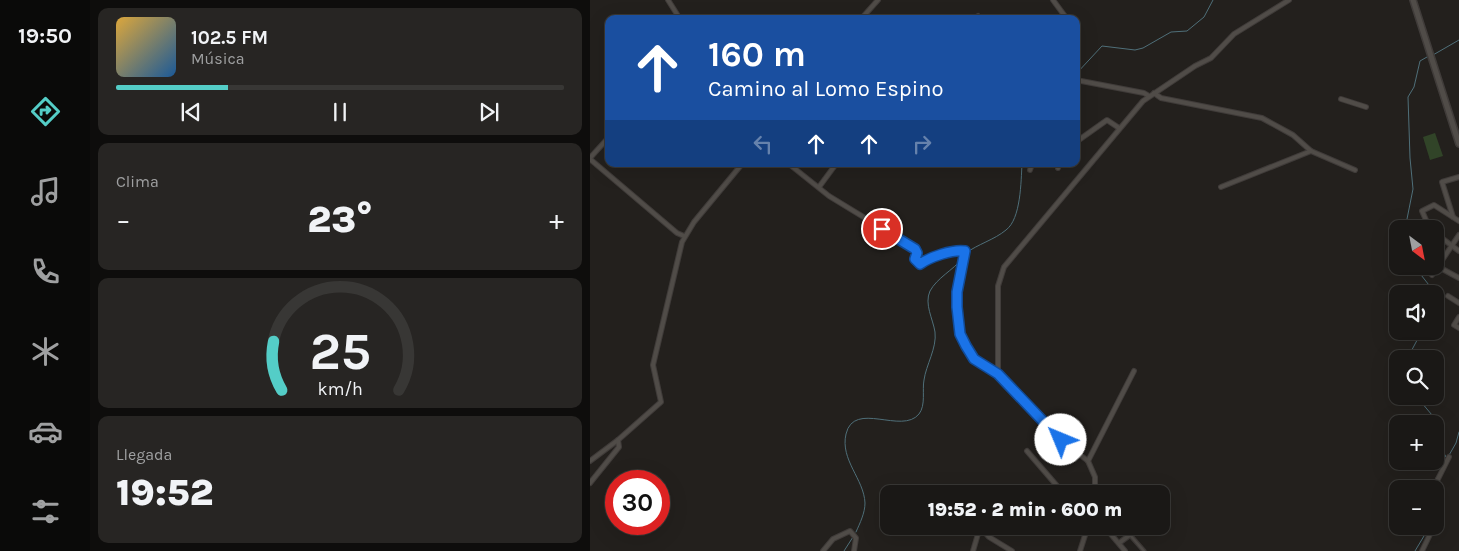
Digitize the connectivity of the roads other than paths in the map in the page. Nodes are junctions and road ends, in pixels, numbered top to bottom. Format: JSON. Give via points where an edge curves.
{"nodes":[{"id":1,"x":668,"y":0,"type":"edge"},
{"id":2,"x":878,"y":0,"type":"edge"},
{"id":3,"x":1053,"y":0,"type":"edge"},
{"id":4,"x":1289,"y":0,"type":"edge"},
{"id":5,"x":1413,"y":0,"type":"edge"},
{"id":6,"x":677,"y":15,"type":"edge"},
{"id":7,"x":865,"y":15,"type":"edge"},
{"id":8,"x":1063,"y":15,"type":"edge"},
{"id":9,"x":1080,"y":81,"type":"edge"},
{"id":10,"x":1154,"y":93,"type":"junction"},
{"id":11,"x":1149,"y":96,"type":"junction"},
{"id":12,"x":1341,"y":99,"type":"dead end"},
{"id":13,"x":1366,"y":107,"type":"dead end"},
{"id":14,"x":1119,"y":128,"type":"junction"},
{"id":15,"x":1080,"y":139,"type":"edge"},
{"id":16,"x":605,"y":142,"type":"edge"},
{"id":17,"x":1459,"y":144,"type":"edge"},
{"id":18,"x":1311,"y":151,"type":"junction"},
{"id":19,"x":590,"y":159,"type":"edge"},
{"id":20,"x":740,"y":167,"type":"edge"},
{"id":21,"x":793,"y":167,"type":"edge"},
{"id":22,"x":834,"y":167,"type":"edge"},
{"id":23,"x":1031,"y":167,"type":"edge"},
{"id":24,"x":1030,"y":170,"type":"dead end"},
{"id":25,"x":1355,"y":170,"type":"dead end"},
{"id":26,"x":1459,"y":177,"type":"edge"},
{"id":27,"x":819,"y":187,"type":"junction"},
{"id":28,"x":1221,"y":187,"type":"dead end"},
{"id":29,"x":1453,"y":218,"type":"junction"},
{"id":30,"x":1426,"y":220,"type":"edge"},
{"id":31,"x":1459,"y":221,"type":"edge"},
{"id":32,"x":1459,"y":235,"type":"edge"},
{"id":33,"x":684,"y":236,"type":"junction"},
{"id":34,"x":1444,"y":239,"type":"edge"},
{"id":35,"x":1452,"y":246,"type":"junction"},
{"id":36,"x":1459,"y":251,"type":"edge"},
{"id":37,"x":1444,"y":256,"type":"edge"},
{"id":38,"x":1444,"y":270,"type":"edge"},
{"id":39,"x":1459,"y":278,"type":"edge"},
{"id":40,"x":1448,"y":296,"type":"dead end"},
{"id":41,"x":1459,"y":302,"type":"edge"},
{"id":42,"x":1459,"y":317,"type":"edge"},
{"id":43,"x":1459,"y":328,"type":"edge"},
{"id":44,"x":1134,"y":371,"type":"dead end"},
{"id":45,"x":998,"y":374,"type":"junction"},
{"id":46,"x":618,"y":440,"type":"junction"},
{"id":47,"x":1027,"y":451,"type":"dead end"},
{"id":48,"x":1449,"y":457,"type":"dead end"},
{"id":49,"x":590,"y":461,"type":"edge"},
{"id":50,"x":1088,"y":461,"type":"junction"},
{"id":51,"x":1438,"y":480,"type":"edge"},
{"id":52,"x":590,"y":483,"type":"edge"},
{"id":53,"x":1056,"y":485,"type":"edge"},
{"id":54,"x":1094,"y":485,"type":"edge"},
{"id":55,"x":978,"y":535,"type":"edge"},
{"id":56,"x":987,"y":535,"type":"edge"},
{"id":57,"x":1085,"y":535,"type":"edge"},
{"id":58,"x":1112,"y":535,"type":"edge"},
{"id":59,"x":1130,"y":535,"type":"joint"},
{"id":60,"x":1429,"y":535,"type":"edge"},
{"id":61,"x":1119,"y":543,"type":"junction"},
{"id":62,"x":823,"y":551,"type":"edge"},
{"id":63,"x":854,"y":551,"type":"edge"},
{"id":64,"x":973,"y":551,"type":"edge"},
{"id":65,"x":1012,"y":551,"type":"edge"},
{"id":66,"x":1080,"y":551,"type":"edge"},
{"id":67,"x":1125,"y":551,"type":"edge"},
{"id":68,"x":1144,"y":551,"type":"edge"},
{"id":69,"x":1422,"y":551,"type":"edge"}],
"edges":[{"from":1,"to":6,"type":"street"},
{"from":2,"to":7,"type":"street"},
{"from":3,"to":8,"type":"street"},
{"from":4,"to":10,"type":"street","via":[[1234,34],[1211,58]]},
{"from":5,"to":17,"type":"main road"},
{"from":9,"to":11,"type":"street"},
{"from":10,"to":11,"type":"street"},
{"from":10,"to":18,"type":"street","via":[[1162,98],[1262,118],[1293,135]]},
{"from":11,"to":14,"type":"street"},
{"from":12,"to":13,"type":"street"},
{"from":14,"to":15,"type":"street","via":[[1107,120]]},
{"from":14,"to":45,"type":"street","via":[[1004,267],[998,286]]},
{"from":16,"to":19,"type":"street"},
{"from":18,"to":25,"type":"street"},
{"from":18,"to":28,"type":"street"},
{"from":19,"to":33,"type":"street"},
{"from":20,"to":33,"type":"street"},
{"from":21,"to":27,"type":"street"},
{"from":22,"to":27,"type":"street"},
{"from":23,"to":24,"type":"street"},
{"from":26,"to":29,"type":"street","via":[[1442,182]]},
{"from":27,"to":45,"type":"street","via":[[915,249],[917,263],[965,251],[957,292],[960,334],[974,359]]},
{"from":29,"to":30,"type":"street","via":[[1434,205],[1422,211]]},
{"from":29,"to":31,"type":"street"},
{"from":32,"to":35,"type":"street"},
{"from":33,"to":46,"type":"street","via":[[653,365],[661,402]]},
{"from":34,"to":35,"type":"street"},
{"from":35,"to":36,"type":"street"},
{"from":35,"to":37,"type":"street"},
{"from":38,"to":39,"type":"street"},
{"from":40,"to":41,"type":"street"},
{"from":42,"to":43,"type":"street","via":[[1454,325]]},
{"from":44,"to":50,"type":"street"},
{"from":45,"to":50,"type":"street","via":[[1061,440]]},
{"from":46,"to":49,"type":"street"},
{"from":46,"to":52,"type":"street","via":[[618,447]]},
{"from":47,"to":53,"type":"street"},
{"from":48,"to":51,"type":"street"},
{"from":50,"to":54,"type":"street"},
{"from":55,"to":64,"type":"street"},
{"from":56,"to":65,"type":"street"},
{"from":57,"to":66,"type":"street"},
{"from":58,"to":61,"type":"street"},
{"from":59,"to":61,"type":"street"},
{"from":59,"to":68,"type":"street"},
{"from":60,"to":69,"type":"street"},
{"from":61,"to":67,"type":"street"},
{"from":62,"to":63,"type":"street","via":[[833,539],[850,531],[856,538]]}]}
